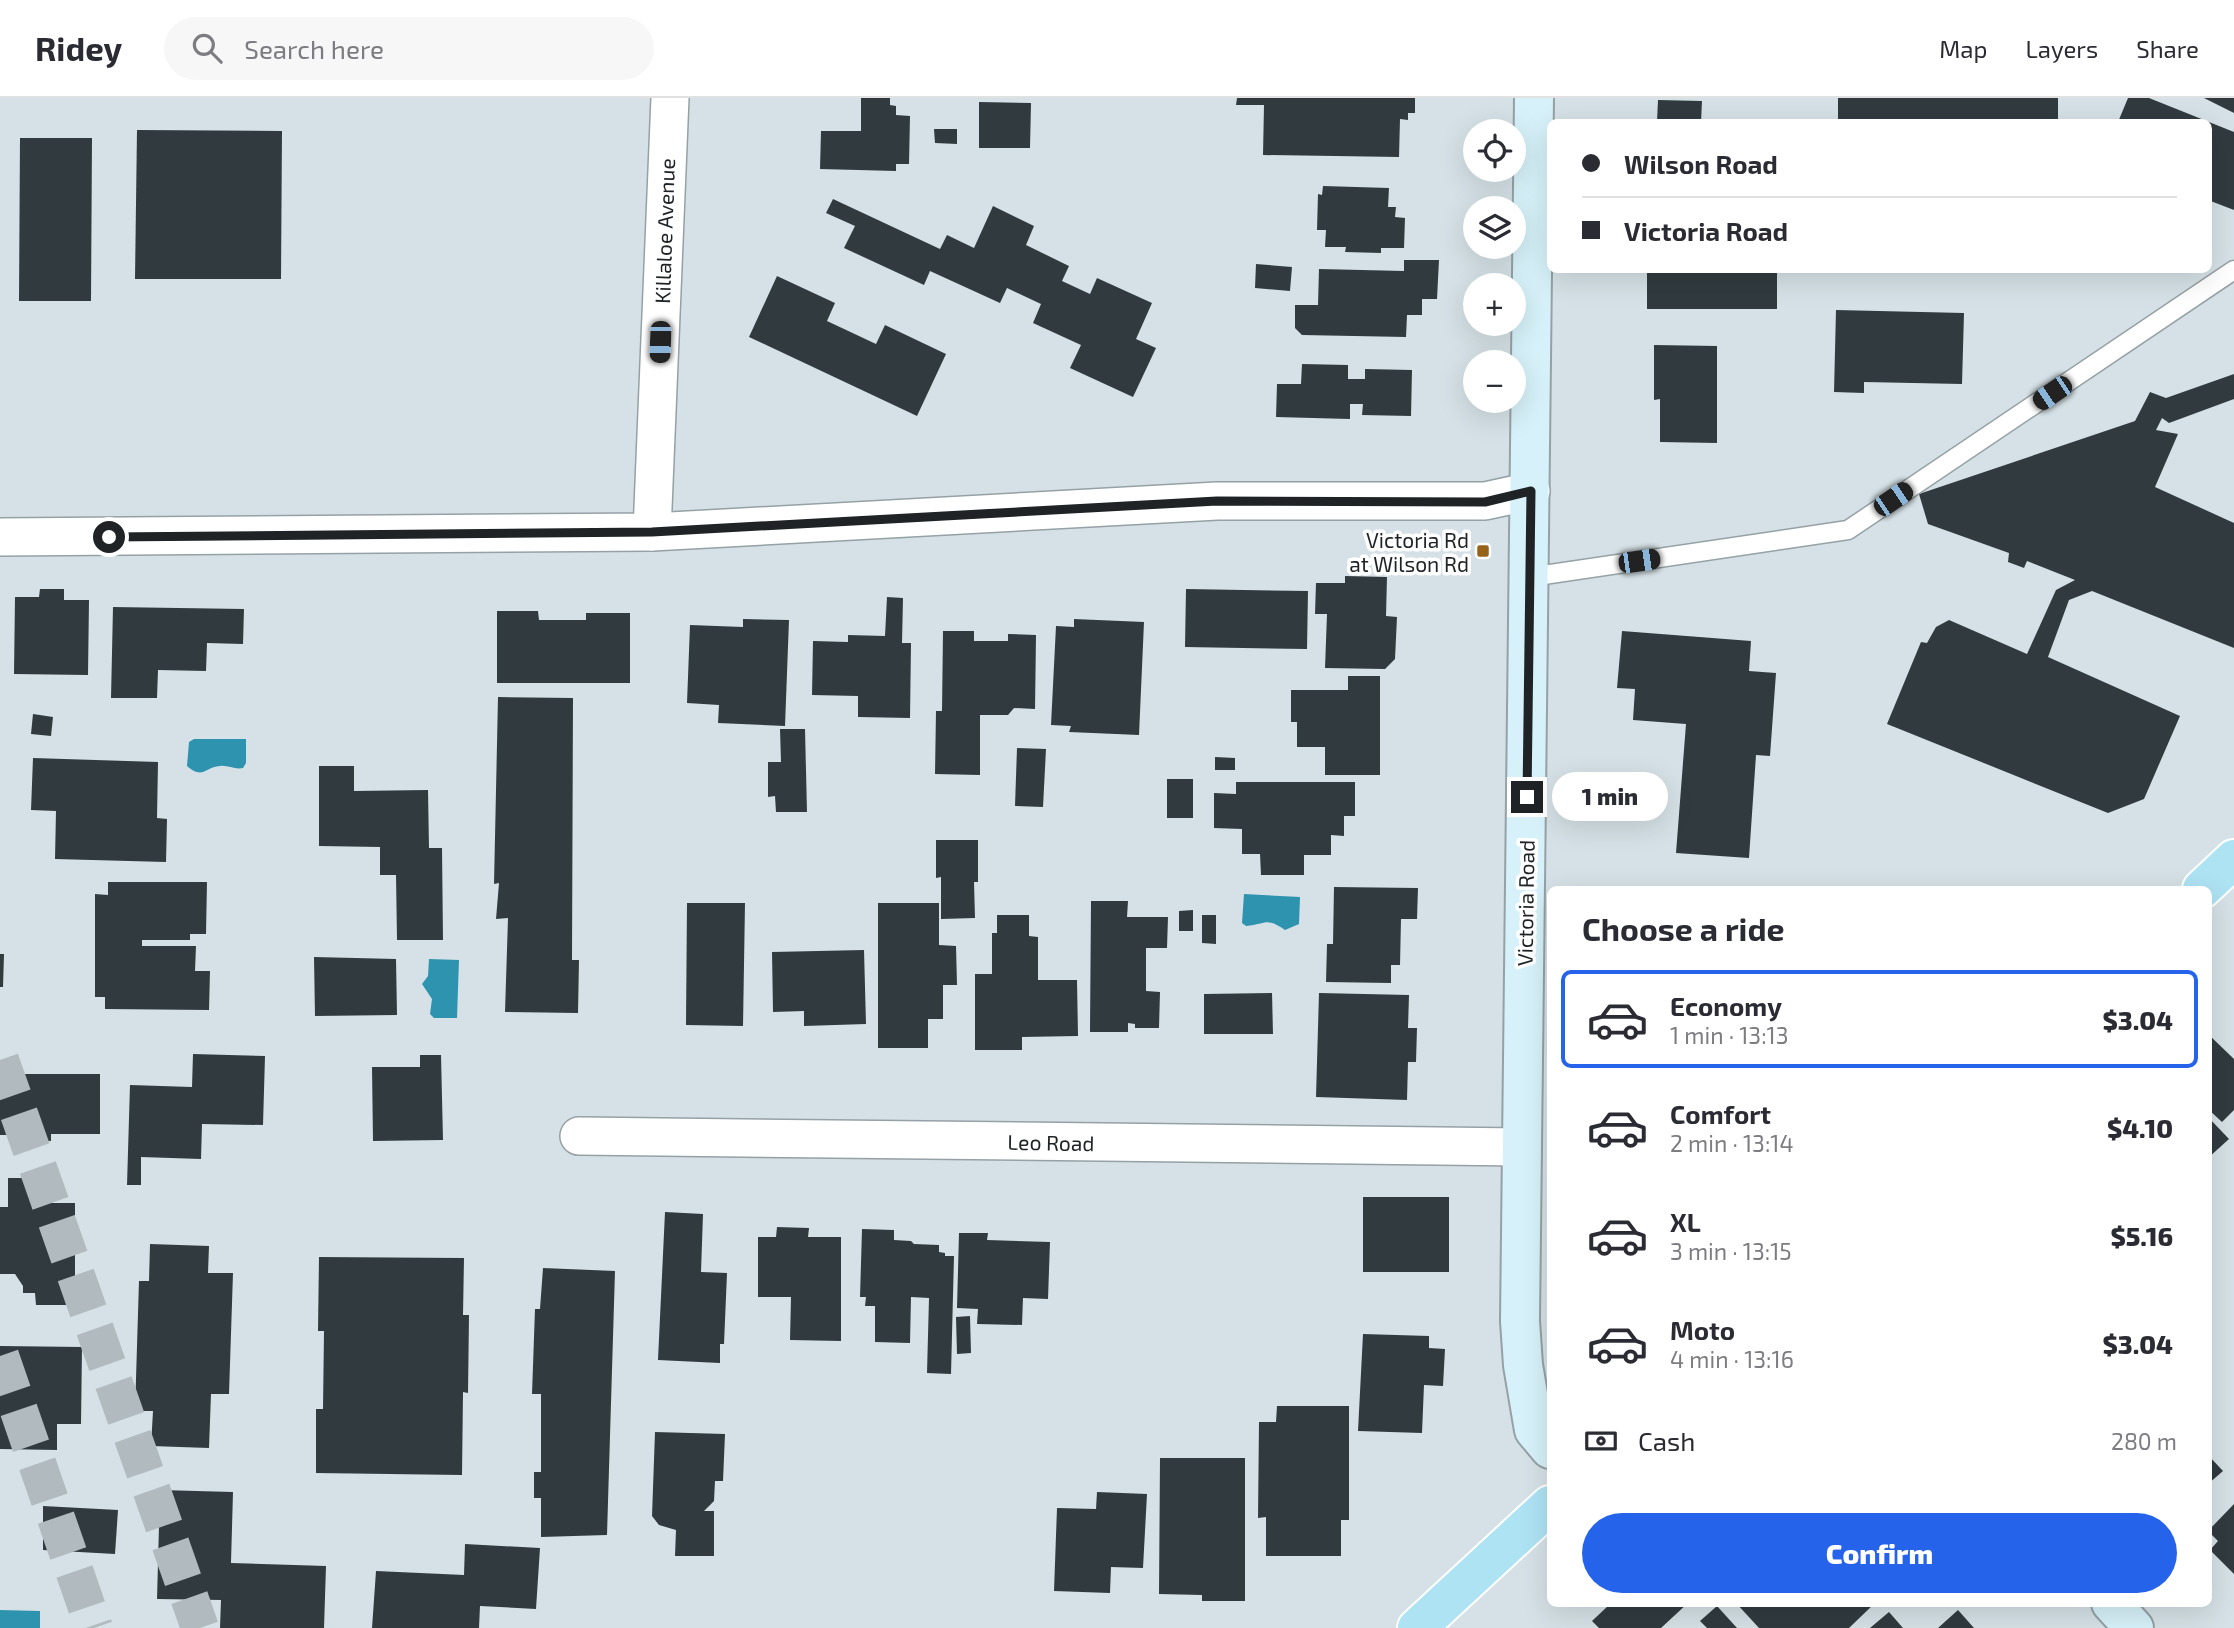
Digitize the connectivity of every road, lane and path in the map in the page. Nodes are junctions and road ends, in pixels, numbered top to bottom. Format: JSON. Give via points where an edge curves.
{"nodes":[{"id":1,"x":670,"y":98,"type":"edge"},
{"id":2,"x":1534,"y":98,"type":"edge"},
{"id":3,"x":2234,"y":270,"type":"edge"},
{"id":4,"x":1531,"y":491,"type":"junction"},
{"id":5,"x":652,"y":532,"type":"junction"},
{"id":6,"x":0,"y":537,"type":"edge"},
{"id":7,"x":1530,"y":577,"type":"junction"},
{"id":8,"x":579,"y":1136,"type":"dead end"},
{"id":9,"x":1522,"y":1147,"type":"junction"},
{"id":10,"x":1547,"y":1445,"type":"edge"},
{"id":11,"x":1547,"y":1508,"type":"edge"},
{"id":12,"x":2114,"y":1607,"type":"edge"},
{"id":13,"x":1417,"y":1628,"type":"edge"},
{"id":14,"x":2134,"y":1628,"type":"edge"}],
"edges":[{"from":1,"to":5,"type":"street","name":"Killaloe Avenue"},
{"from":2,"to":4,"type":"street","name":"Victoria Road"},
{"from":3,"to":7,"type":"lane","via":[[1848,530]]},
{"from":4,"to":5,"type":"street","via":[[1485,502],[1217,501]]},
{"from":4,"to":7,"type":"street","name":"Victoria Road"},
{"from":5,"to":6,"type":"street"},
{"from":7,"to":9,"type":"street","name":"Victoria Road"},
{"from":8,"to":9,"type":"street","name":"Leo Road"},
{"from":9,"to":10,"type":"street","name":"Victoria Road","via":[[1523,1365],[1534,1430]]},
{"from":11,"to":13,"type":"main road"},
{"from":12,"to":14,"type":"street"}]}
